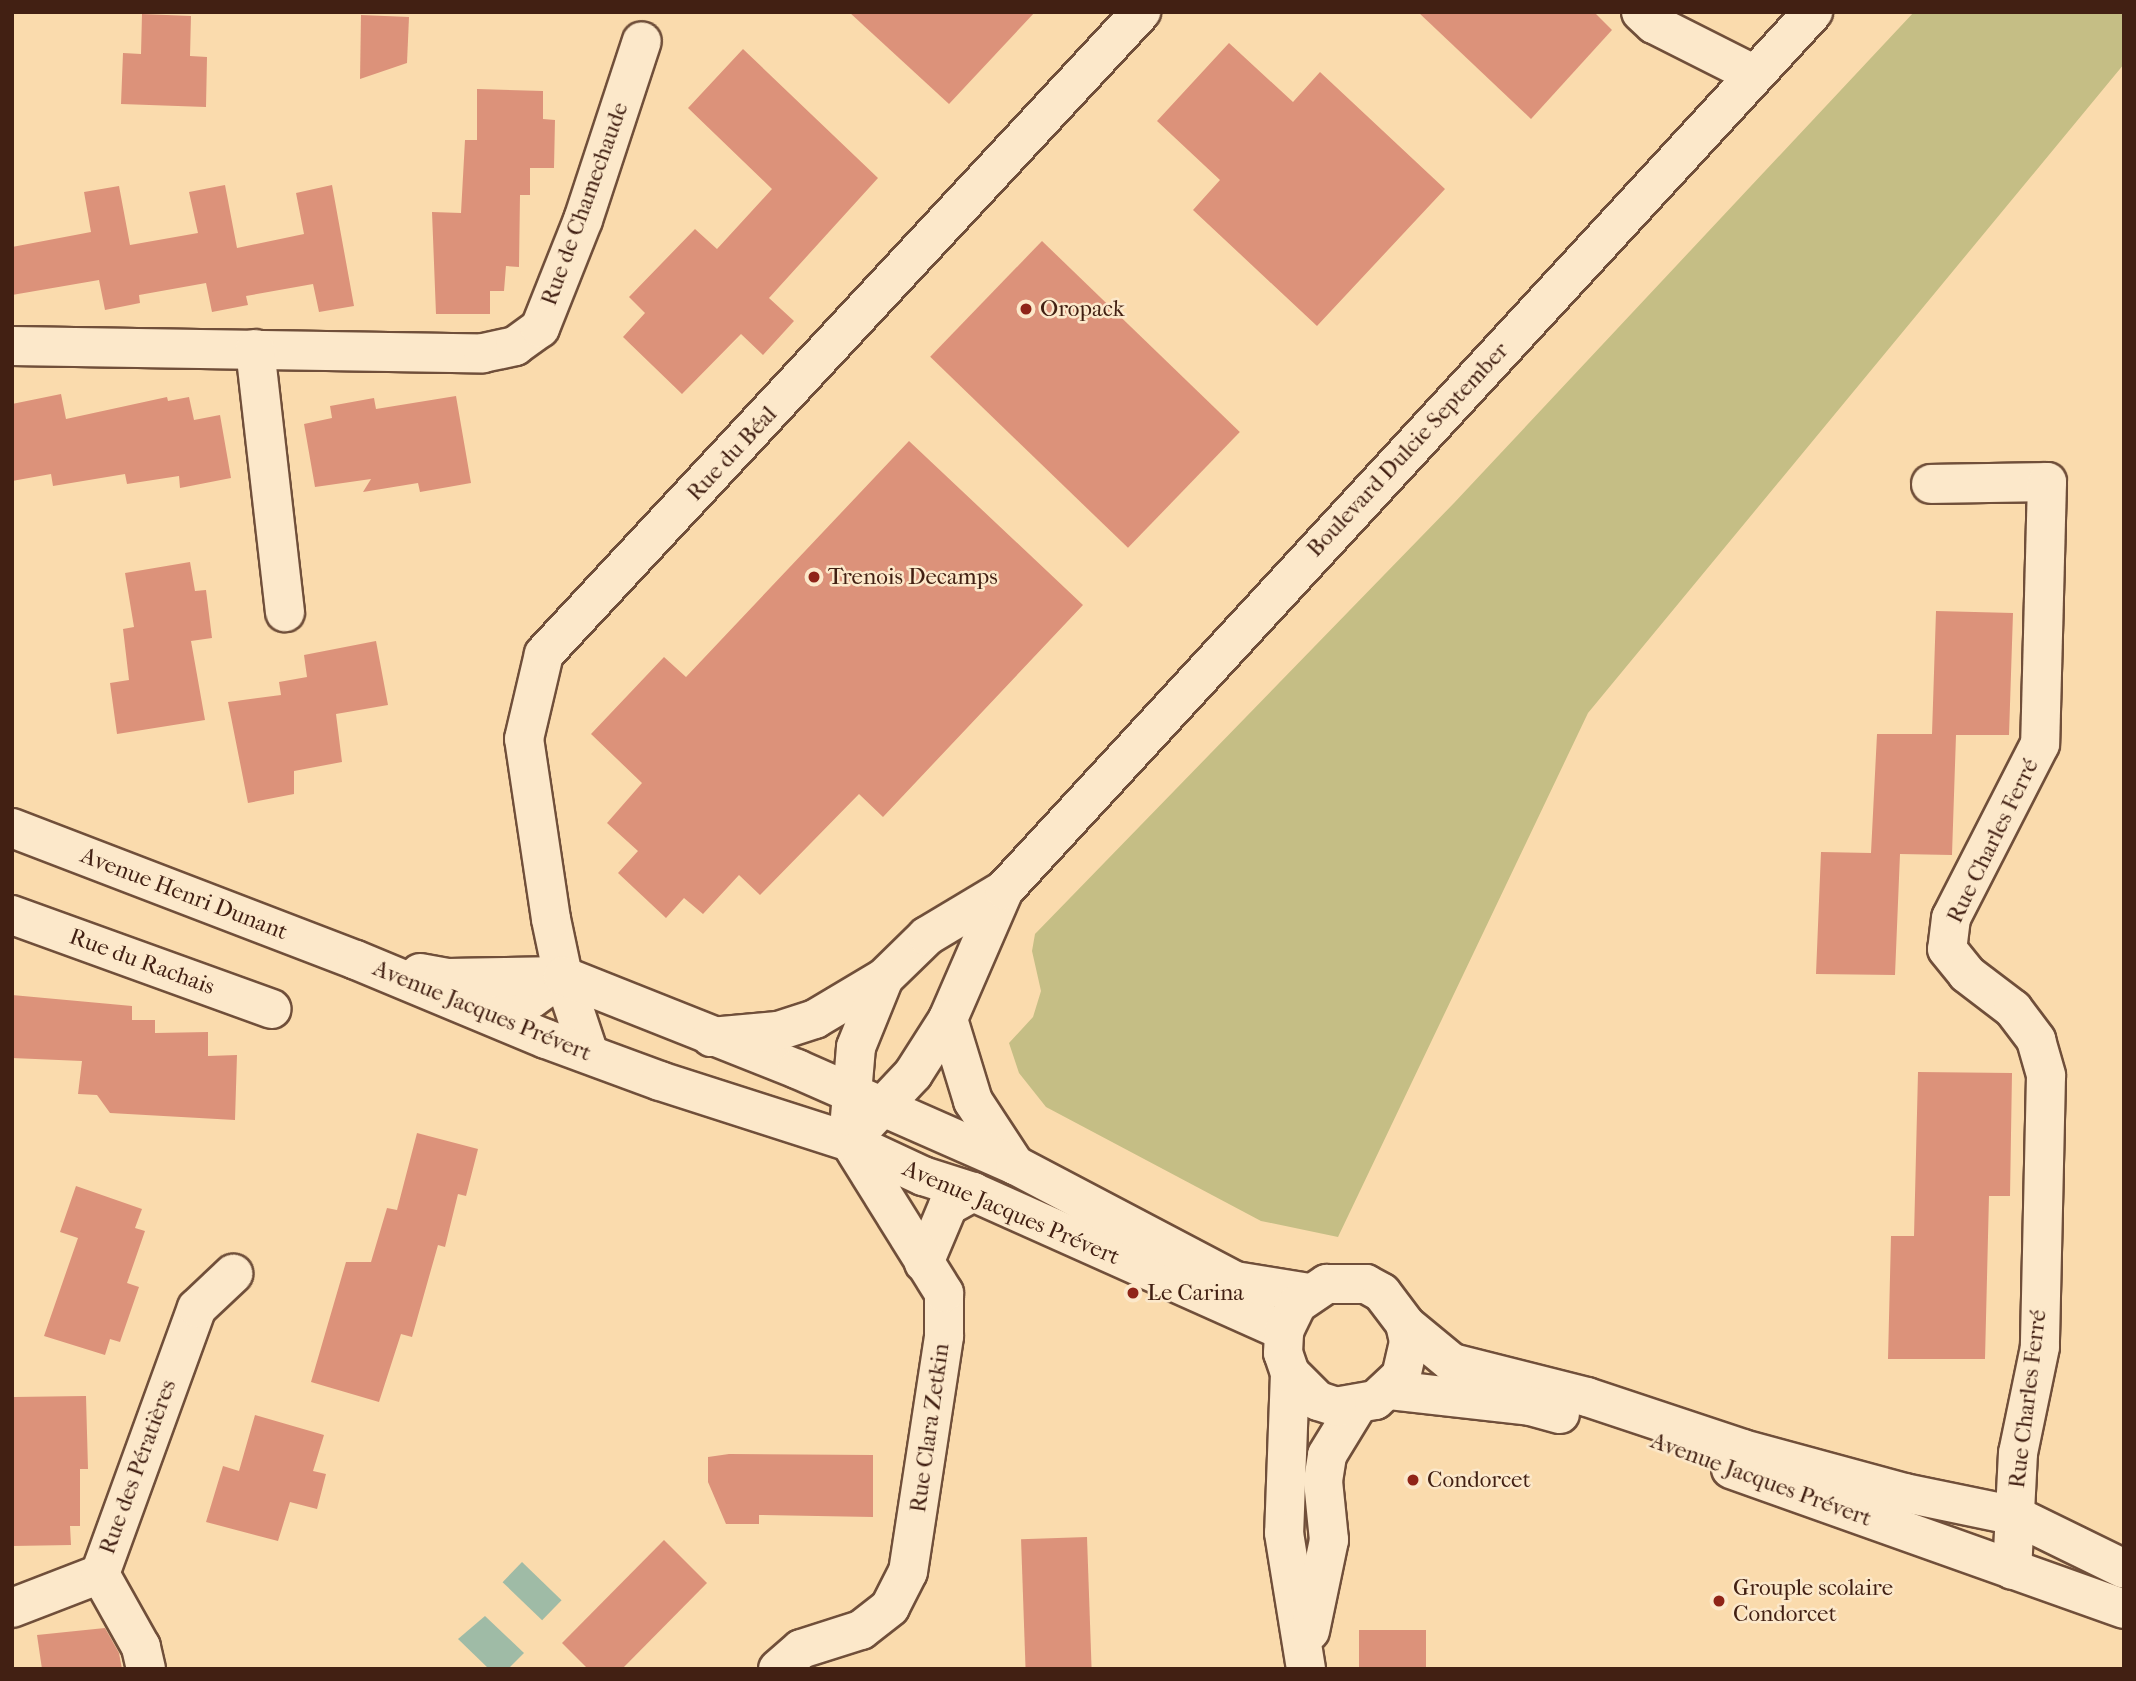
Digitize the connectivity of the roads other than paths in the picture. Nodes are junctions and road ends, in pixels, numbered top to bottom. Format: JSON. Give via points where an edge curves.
{"nodes":[{"id":1,"x":1141,"y":12,"type":"edge"},
{"id":2,"x":1641,"y":12,"type":"edge"},
{"id":3,"x":1814,"y":12,"type":"edge"},
{"id":4,"x":642,"y":41,"type":"dead end"},
{"id":5,"x":1753,"y":74,"type":"junction"},
{"id":6,"x":12,"y":346,"type":"edge"},
{"id":7,"x":255,"y":349,"type":"junction"},
{"id":8,"x":1931,"y":484,"type":"dead end"},
{"id":9,"x":285,"y":612,"type":"dead end"},
{"id":10,"x":12,"y":828,"type":"edge"},
{"id":11,"x":1004,"y":890,"type":"junction"},
{"id":12,"x":12,"y":915,"type":"edge"},
{"id":13,"x":356,"y":960,"type":"junction"},
{"id":14,"x":563,"y":976,"type":"junction"},
{"id":15,"x":884,"y":978,"type":"junction"},
{"id":16,"x":465,"y":1004,"type":"junction"},
{"id":17,"x":272,"y":1009,"type":"dead end"},
{"id":18,"x":948,"y":1019,"type":"junction"},
{"id":19,"x":711,"y":1037,"type":"junction"},
{"id":20,"x":589,"y":1054,"type":"junction"},
{"id":21,"x":865,"y":1101,"type":"junction"},
{"id":22,"x":850,"y":1142,"type":"junction"},
{"id":23,"x":1015,"y":1165,"type":"junction"},
{"id":24,"x":973,"y":1192,"type":"junction"},
{"id":25,"x":924,"y":1263,"type":"junction"},
{"id":26,"x":233,"y":1274,"type":"dead end"},
{"id":27,"x":1309,"y":1293,"type":"junction"},
{"id":28,"x":1405,"y":1324,"type":"junction"},
{"id":29,"x":1284,"y":1331,"type":"junction"},
{"id":30,"x":1290,"y":1373,"type":"junction"},
{"id":31,"x":1373,"y":1398,"type":"junction"},
{"id":32,"x":2017,"y":1516,"type":"junction"},
{"id":33,"x":2124,"y":1569,"type":"edge"},
{"id":34,"x":2012,"y":1570,"type":"junction"},
{"id":35,"x":100,"y":1574,"type":"junction"},
{"id":36,"x":12,"y":1608,"type":"edge"},
{"id":37,"x":2124,"y":1609,"type":"edge"},
{"id":38,"x":1306,"y":1659,"type":"edge"},
{"id":39,"x":146,"y":1669,"type":"edge"},
{"id":40,"x":778,"y":1669,"type":"edge"}],
"edges":[{"from":1,"to":14,"type":"main road","name":"Rue du Béal","via":[[544,654],[524,739],[538,850]]},
{"from":2,"to":5,"type":"main road","via":[[1654,24]]},
{"from":3,"to":5,"type":"main road","name":"Boulevard Dulcie September"},
{"from":4,"to":7,"type":"main road","name":"Rue de Chamechaude","via":[[583,220],[540,328],[515,346],[484,353]]},
{"from":5,"to":11,"type":"main road","name":"Boulevard Dulcie September"},
{"from":6,"to":7,"type":"main road","name":"Rue de Chamechaude"},
{"from":7,"to":9,"type":"main road"},
{"from":8,"to":32,"type":"main road","name":"Rue Charles Ferré","via":[[2048,482],[2040,744],[1951,918],[1947,949],[1967,974],[2013,1009],[2036,1040],[2046,1076],[2039,1347],[2018,1453]]},
{"from":10,"to":13,"type":"main road","name":"Avenue Henri Dunant"},
{"from":11,"to":15,"type":"main road","name":"Boulevard Dulcie September","via":[[928,936]]},
{"from":11,"to":18,"type":"main road","name":"Boulevard Dulcie September"},
{"from":12,"to":17,"type":"main road","name":"Rue du Rachais"},
{"from":13,"to":14,"type":"main road","name":"Avenue Jacques Prévert","via":[[448,978]]},
{"from":13,"to":16,"type":"main road","name":"Avenue Jacques Prévert"},
{"from":14,"to":16,"type":"main road","via":[[531,999],[496,1007]]},
{"from":14,"to":19,"type":"main road","name":"Avenue Jacques Prévert"},
{"from":14,"to":20,"type":"main road","name":"Rue du Béal"},
{"from":15,"to":19,"type":"main road","name":"Boulevard Dulcie September","via":[[815,1019],[765,1033]]},
{"from":15,"to":21,"type":"main road","name":"Boulevard Dulcie September","via":[[856,1047]]},
{"from":16,"to":20,"type":"main road","name":"Avenue Jacques Prévert"},
{"from":18,"to":21,"type":"main road","name":"Boulevard Dulcie September","via":[[913,1074]]},
{"from":18,"to":23,"type":"main road","via":[[973,1101]]},
{"from":19,"to":21,"type":"main road","name":"Avenue Jacques Prévert"},
{"from":20,"to":22,"type":"main road","name":"Avenue Jacques Prévert"},
{"from":21,"to":22,"type":"main road","name":"Boulevard Dulcie September"},
{"from":21,"to":23,"type":"main road","name":"Avenue Jacques Prévert"},
{"from":22,"to":24,"type":"main road","name":"Avenue Jacques Prévert","via":[[923,1176]]},
{"from":22,"to":25,"type":"main road","name":"Rue Clara Zetkin"},
{"from":23,"to":27,"type":"main road","name":"Avenue Jacques Prévert","via":[[1235,1281]]},
{"from":24,"to":25,"type":"main road","via":[[948,1206]]},
{"from":24,"to":29,"type":"main road","name":"Avenue Jacques Prévert"},
{"from":25,"to":40,"type":"main road","name":"Rue Clara Zetkin","via":[[944,1293],[944,1336],[908,1572],[890,1607],[861,1630],[802,1649]]},
{"from":26,"to":35,"type":"main road","name":"Rue des Pératières","via":[[197,1308]]},
{"from":27,"to":28,"type":"main road","via":[[1346,1281],[1366,1284],[1397,1307]]},
{"from":27,"to":29,"type":"main road","via":[[1297,1304]]},
{"from":28,"to":31,"type":"main road","via":[[1407,1360]]},
{"from":28,"to":32,"type":"main road","name":"Avenue Jacques Prévert","via":[[1452,1363],[1469,1369],[1508,1374],[1743,1449],[1905,1493]]},
{"from":29,"to":30,"type":"main road","via":[[1283,1353]]},
{"from":30,"to":31,"type":"main road","via":[[1318,1401]]},
{"from":30,"to":38,"type":"main road","via":[[1284,1533]]},
{"from":31,"to":34,"type":"main road","name":"Avenue Jacques Prévert","via":[[1530,1406],[1647,1439]]},
{"from":31,"to":38,"type":"main road","via":[[1326,1455],[1323,1481],[1329,1540]]},
{"from":32,"to":33,"type":"main road","name":"Avenue Jacques Prévert"},
{"from":32,"to":34,"type":"main road","name":"Rue Charles Ferré"},
{"from":34,"to":37,"type":"main road","name":"Avenue Jacques Prévert"},
{"from":35,"to":36,"type":"main road"},
{"from":35,"to":39,"type":"main road","name":"Rue des Pératières","via":[[141,1647]]}]}
